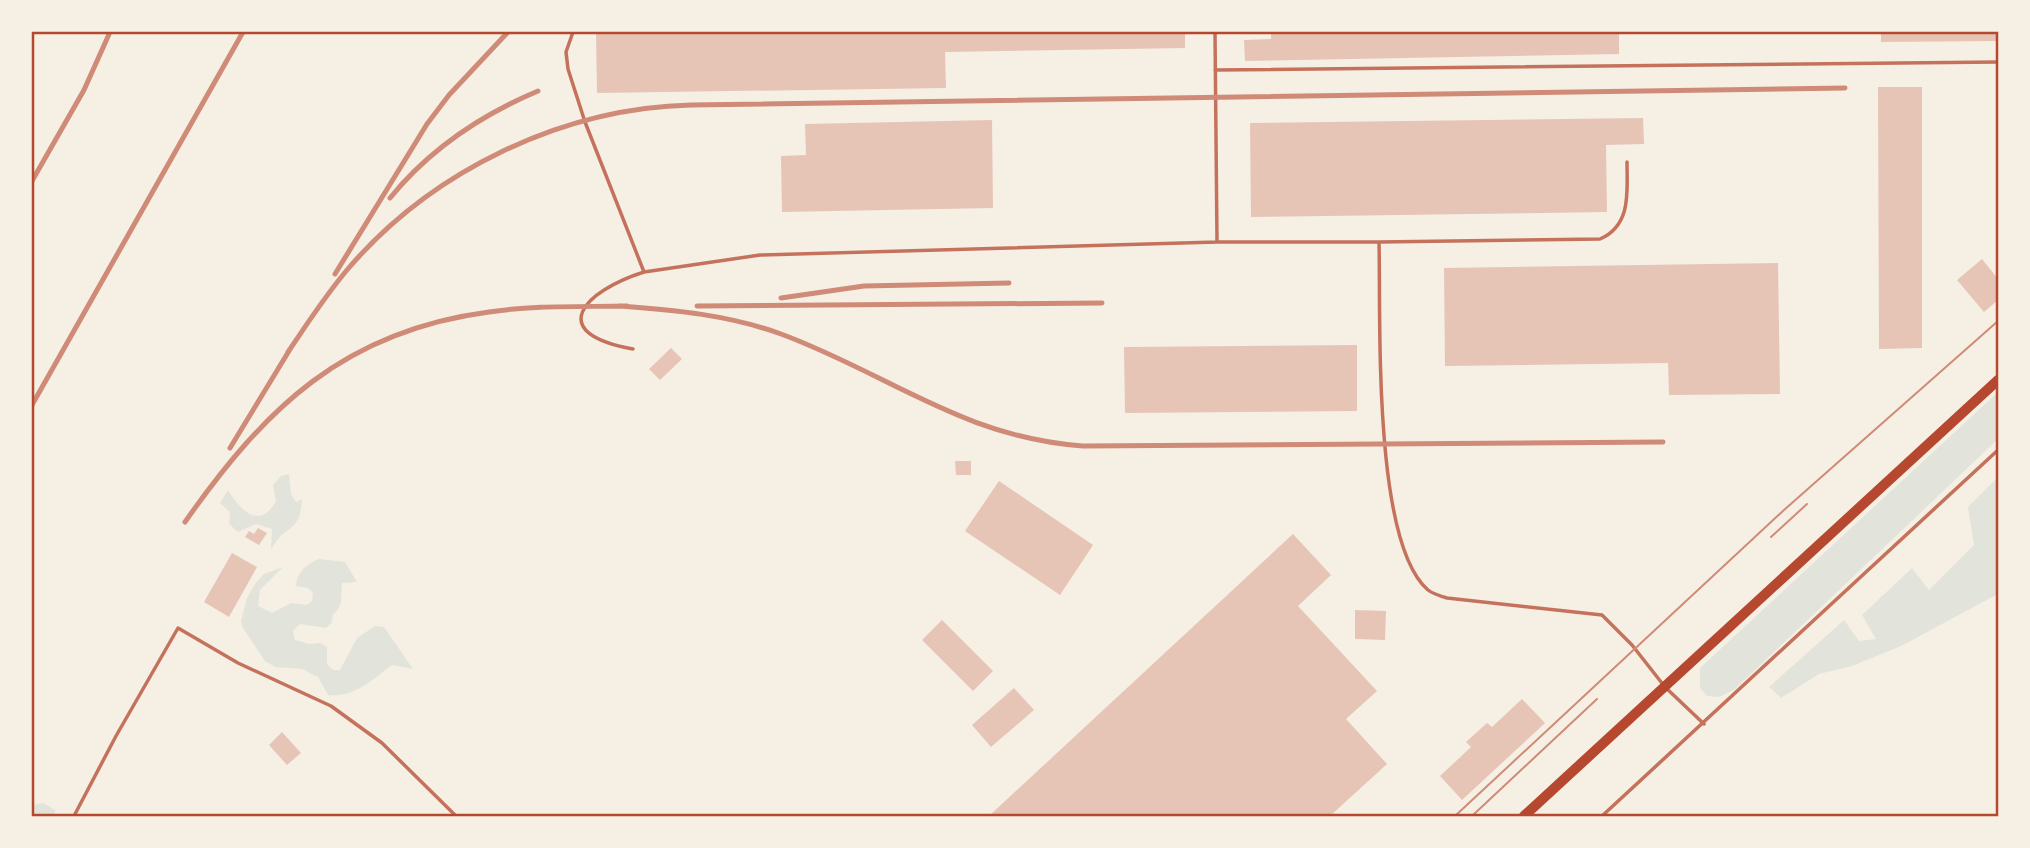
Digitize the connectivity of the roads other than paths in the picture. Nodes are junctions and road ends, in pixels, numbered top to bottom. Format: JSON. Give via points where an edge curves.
{"nodes":[{"id":1,"x":573,"y":32,"type":"edge"},
{"id":2,"x":1215,"y":32,"type":"edge"},
{"id":3,"x":1998,"y":62,"type":"edge"},
{"id":4,"x":1215,"y":70,"type":"junction"},
{"id":5,"x":1627,"y":162,"type":"dead end"},
{"id":6,"x":1217,"y":242,"type":"junction"},
{"id":7,"x":1379,"y":242,"type":"junction"},
{"id":8,"x":644,"y":272,"type":"junction"},
{"id":9,"x":633,"y":349,"type":"dead end"},
{"id":10,"x":1998,"y":380,"type":"edge"},
{"id":11,"x":1998,"y":450,"type":"edge"},
{"id":12,"x":1665,"y":687,"type":"junction"},
{"id":13,"x":1704,"y":724,"type":"junction"},
{"id":14,"x":74,"y":817,"type":"edge"},
{"id":15,"x":456,"y":817,"type":"edge"},
{"id":16,"x":1524,"y":817,"type":"edge"},
{"id":17,"x":1602,"y":817,"type":"edge"}],
"edges":[{"from":1,"to":8,"type":"lane","via":[[566,52],[568,69]]},
{"from":2,"to":4,"type":"lane"},
{"from":3,"to":4,"type":"lane"},
{"from":4,"to":6,"type":"lane"},
{"from":5,"to":7,"type":"lane","via":[[1623,218],[1617,229],[1600,239]]},
{"from":6,"to":7,"type":"lane"},
{"from":6,"to":8,"type":"lane","via":[[760,255]]},
{"from":7,"to":12,"type":"lane","via":[[1388,480],[1397,523],[1421,582],[1447,598],[1602,615],[1633,645]]},
{"from":8,"to":9,"type":"lane","via":[[598,291],[582,316],[585,328],[598,341]]},
{"from":10,"to":12,"type":"main road"},
{"from":11,"to":13,"type":"lane"},
{"from":12,"to":13,"type":"lane"},
{"from":12,"to":16,"type":"main road"},
{"from":13,"to":17,"type":"lane"},
{"from":14,"to":15,"type":"lane","via":[[178,628],[238,663],[331,706],[382,743]]}]}
